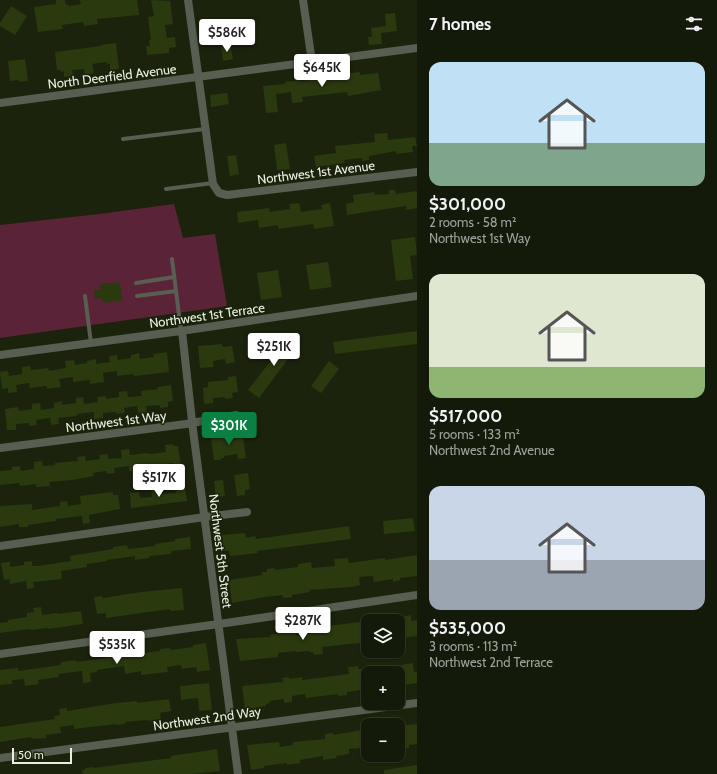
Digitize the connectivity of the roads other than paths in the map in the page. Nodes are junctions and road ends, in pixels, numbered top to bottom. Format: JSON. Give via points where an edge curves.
{"nodes":[{"id":1,"x":188,"y":0,"type":"edge"},
{"id":2,"x":303,"y":0,"type":"edge"},
{"id":3,"x":417,"y":48,"type":"edge"},
{"id":4,"x":312,"y":62,"type":"junction"},
{"id":5,"x":198,"y":77,"type":"junction"},
{"id":6,"x":0,"y":103,"type":"edge"},
{"id":7,"x":205,"y":129,"type":"junction"},
{"id":8,"x":123,"y":139,"type":"dead end"},
{"id":9,"x":417,"y":172,"type":"edge"},
{"id":10,"x":213,"y":182,"type":"junction"},
{"id":11,"x":166,"y":189,"type":"dead end"},
{"id":12,"x":172,"y":259,"type":"dead end"},
{"id":13,"x":174,"y":278,"type":"junction"},
{"id":14,"x":136,"y":282,"type":"dead end"},
{"id":15,"x":176,"y":291,"type":"junction"},
{"id":16,"x":85,"y":296,"type":"dead end"},
{"id":17,"x":138,"y":296,"type":"dead end"},
{"id":18,"x":417,"y":296,"type":"edge"},
{"id":19,"x":181,"y":331,"type":"junction"},
{"id":20,"x":91,"y":343,"type":"junction"},
{"id":21,"x":0,"y":355,"type":"edge"},
{"id":22,"x":236,"y":415,"type":"dead end"},
{"id":23,"x":192,"y":423,"type":"junction"},
{"id":24,"x":0,"y":448,"type":"edge"},
{"id":25,"x":248,"y":512,"type":"dead end"},
{"id":26,"x":205,"y":517,"type":"junction"},
{"id":27,"x":0,"y":546,"type":"edge"},
{"id":28,"x":417,"y":595,"type":"edge"},
{"id":29,"x":218,"y":624,"type":"junction"},
{"id":30,"x":0,"y":654,"type":"edge"},
{"id":31,"x":417,"y":703,"type":"edge"},
{"id":32,"x":232,"y":727,"type":"junction"},
{"id":33,"x":0,"y":758,"type":"edge"},
{"id":34,"x":238,"y":774,"type":"edge"}],
"edges":[{"from":1,"to":5,"type":"street"},
{"from":2,"to":4,"type":"street"},
{"from":3,"to":4,"type":"street","name":"North Deerfield Avenue"},
{"from":4,"to":5,"type":"street","name":"North Deerfield Avenue"},
{"from":5,"to":6,"type":"street","name":"North Deerfield Avenue"},
{"from":5,"to":7,"type":"street"},
{"from":7,"to":8,"type":"lane"},
{"from":7,"to":10,"type":"street"},
{"from":9,"to":10,"type":"street","name":"Northwest 1st Avenue","via":[[227,195],[219,193]]},
{"from":10,"to":11,"type":"lane"},
{"from":12,"to":13,"type":"lane"},
{"from":13,"to":14,"type":"lane"},
{"from":13,"to":15,"type":"lane"},
{"from":15,"to":17,"type":"lane"},
{"from":15,"to":19,"type":"lane"},
{"from":16,"to":20,"type":"lane"},
{"from":18,"to":19,"type":"street","name":"Northwest 1st Terrace"},
{"from":19,"to":20,"type":"street","name":"Northwest 1st Terrace"},
{"from":19,"to":23,"type":"street","name":"Northwest 5th Street"},
{"from":20,"to":21,"type":"street","name":"Northwest 1st Terrace"},
{"from":22,"to":23,"type":"street","name":"Northwest 1st Way"},
{"from":23,"to":24,"type":"street","name":"Northwest 1st Way"},
{"from":23,"to":26,"type":"street","name":"Northwest 5th Street"},
{"from":25,"to":26,"type":"street"},
{"from":26,"to":27,"type":"street"},
{"from":26,"to":29,"type":"street","name":"Northwest 5th Street"},
{"from":28,"to":29,"type":"street"},
{"from":29,"to":30,"type":"street"},
{"from":29,"to":32,"type":"street","name":"Northwest 5th Street"},
{"from":31,"to":32,"type":"street","name":"Northwest 2nd Way"},
{"from":32,"to":33,"type":"street","name":"Northwest 2nd Way"},
{"from":32,"to":34,"type":"street","name":"Northwest 5th Street"}]}
